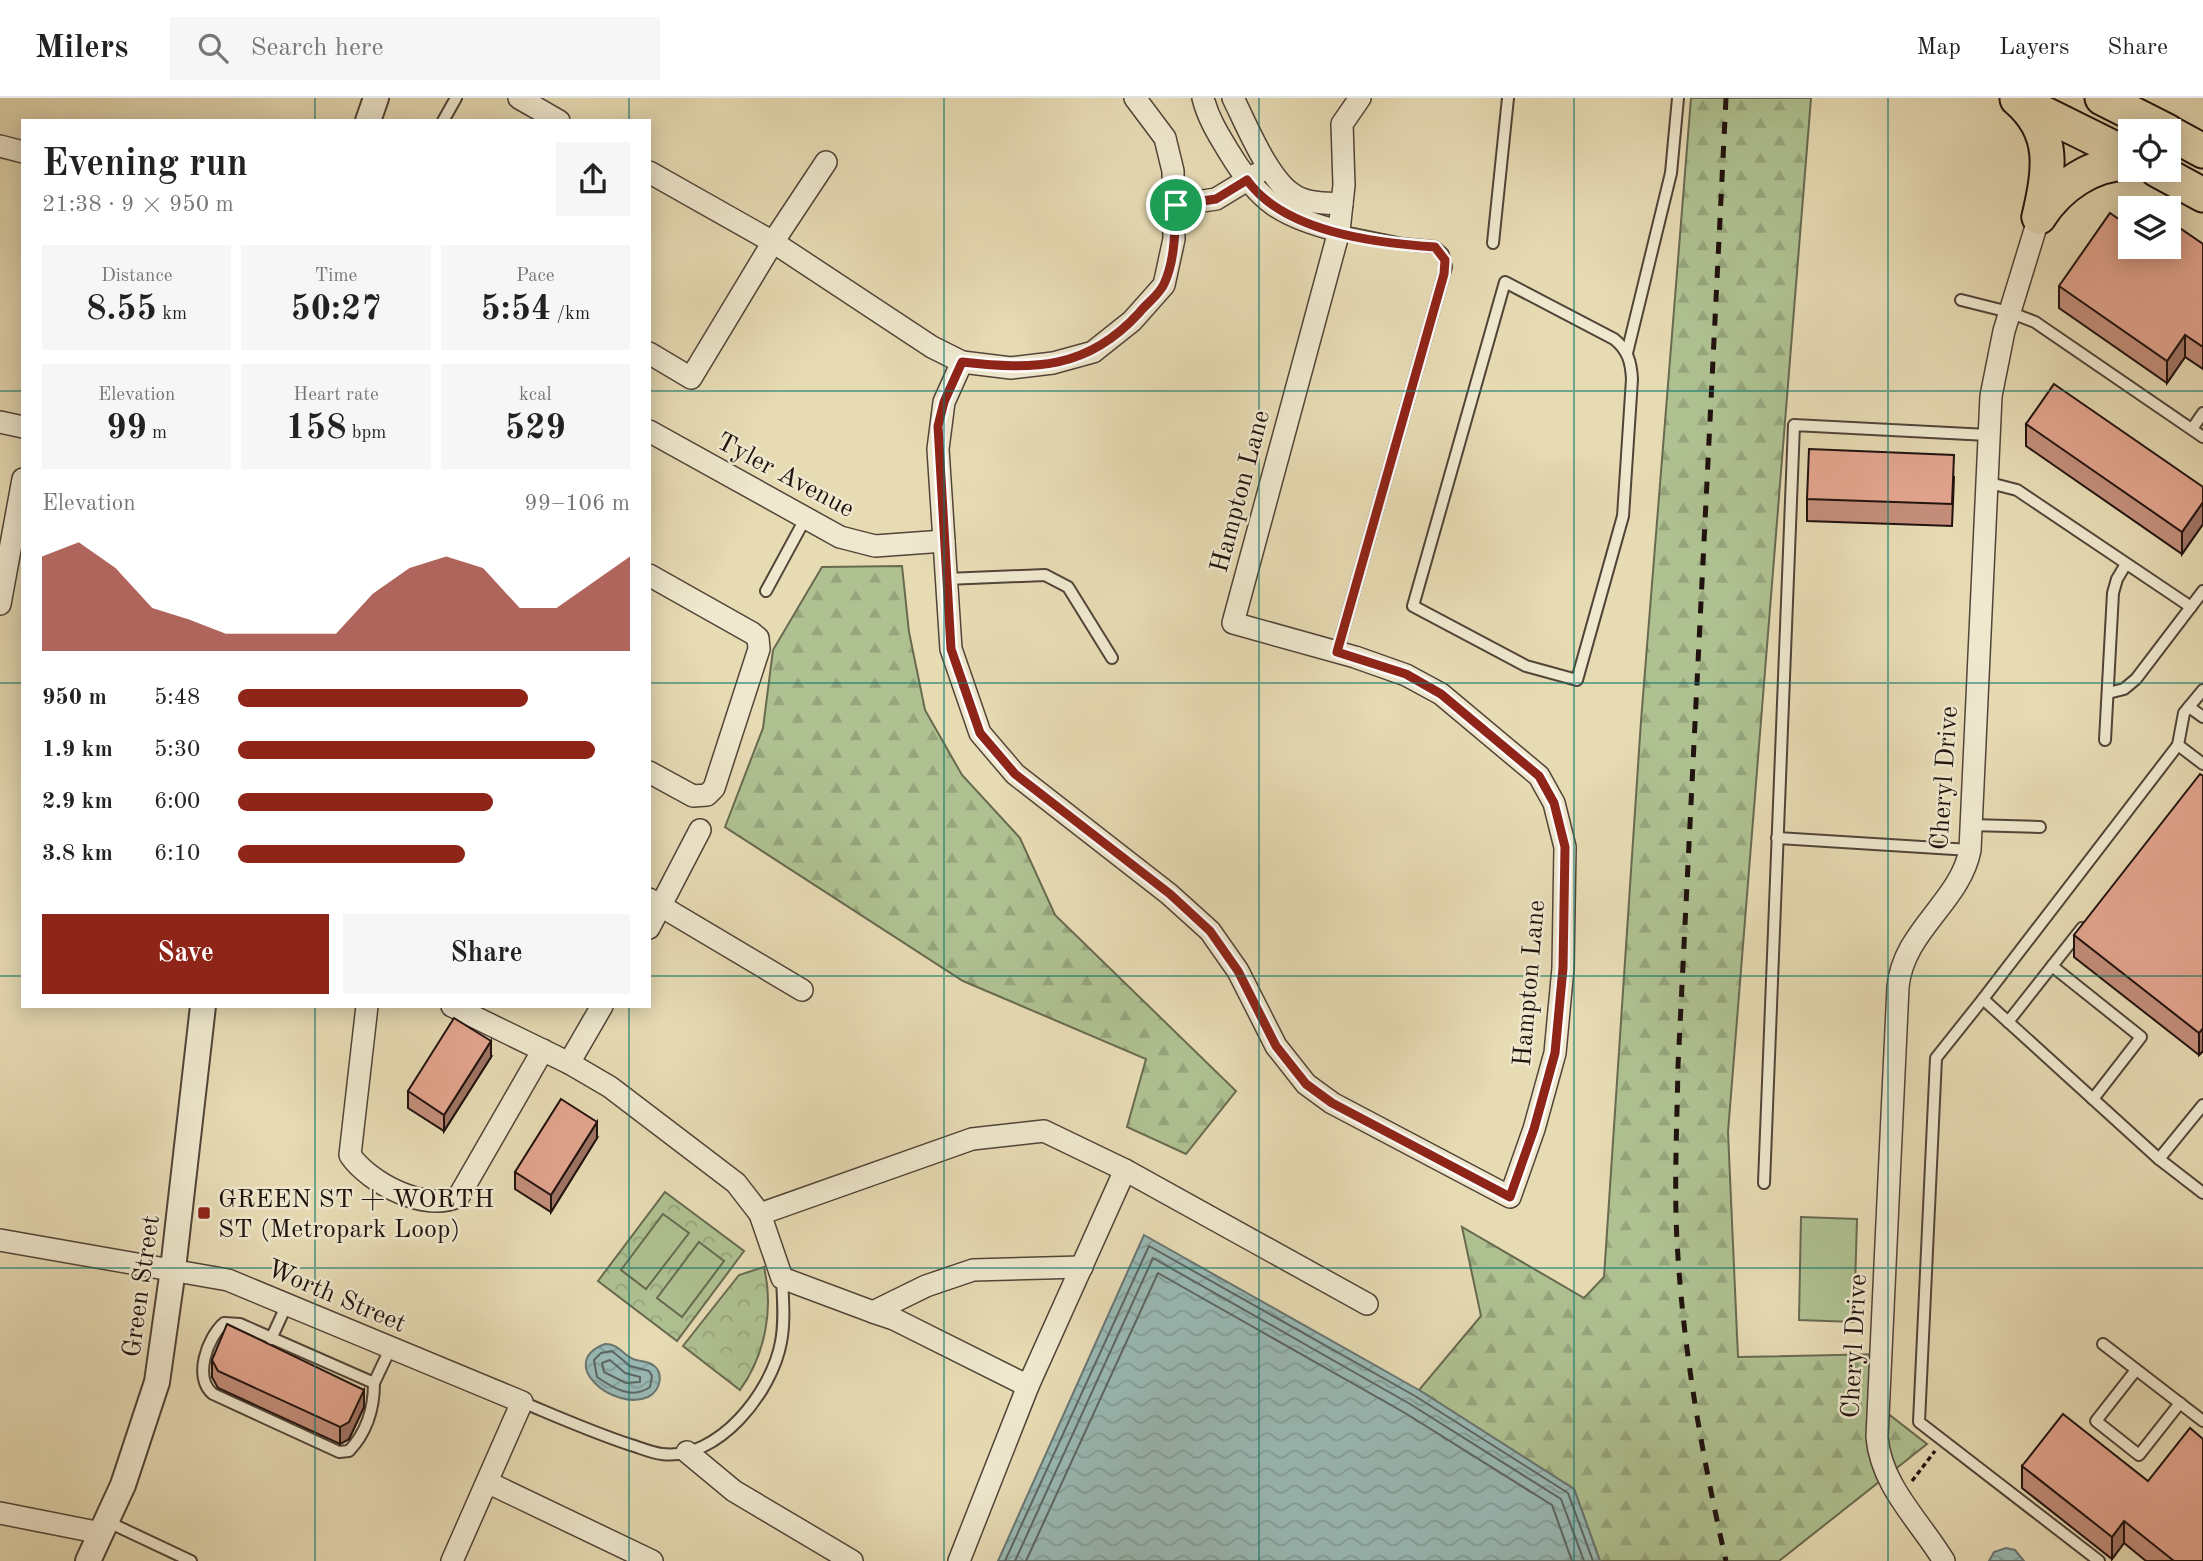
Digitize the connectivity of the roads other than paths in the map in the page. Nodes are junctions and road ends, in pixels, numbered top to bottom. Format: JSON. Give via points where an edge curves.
{"nodes":[{"id":1,"x":376,"y":98,"type":"edge"},
{"id":2,"x":456,"y":98,"type":"edge"},
{"id":3,"x":519,"y":98,"type":"edge"},
{"id":4,"x":1135,"y":98,"type":"edge"},
{"id":5,"x":1225,"y":98,"type":"edge"},
{"id":6,"x":1233,"y":98,"type":"edge"},
{"id":7,"x":1360,"y":98,"type":"edge"},
{"id":8,"x":1508,"y":98,"type":"edge"},
{"id":9,"x":1678,"y":98,"type":"edge"},
{"id":10,"x":2015,"y":99,"type":"edge"},
{"id":11,"x":2110,"y":99,"type":"edge"},
{"id":12,"x":1204,"y":102,"type":"edge"},
{"id":13,"x":369,"y":119,"type":"edge"},
{"id":14,"x":444,"y":119,"type":"edge"},
{"id":15,"x":556,"y":119,"type":"edge"},
{"id":16,"x":2145,"y":119,"type":"edge"},
{"id":17,"x":2181,"y":139,"type":"edge"},
{"id":18,"x":0,"y":146,"type":"edge"},
{"id":19,"x":2118,"y":150,"type":"edge"},
{"id":20,"x":21,"y":151,"type":"edge"},
{"id":21,"x":2203,"y":151,"type":"edge"},
{"id":22,"x":827,"y":162,"type":"dead end"},
{"id":23,"x":2118,"y":164,"type":"edge"},
{"id":24,"x":1269,"y":166,"type":"junction"},
{"id":25,"x":651,"y":173,"type":"edge"},
{"id":26,"x":1247,"y":180,"type":"junction"},
{"id":27,"x":2179,"y":182,"type":"edge"},
{"id":28,"x":2203,"y":195,"type":"edge"},
{"id":29,"x":1342,"y":204,"type":"junction"},
{"id":30,"x":1176,"y":205,"type":"junction"},
{"id":31,"x":2039,"y":217,"type":"junction"},
{"id":32,"x":1339,"y":231,"type":"junction"},
{"id":33,"x":773,"y":242,"type":"junction"},
{"id":34,"x":1493,"y":243,"type":"dead end"},
{"id":35,"x":1961,"y":300,"type":"dead end"},
{"id":36,"x":2009,"y":312,"type":"junction"},
{"id":37,"x":1627,"y":353,"type":"junction"},
{"id":38,"x":651,"y":354,"type":"edge"},
{"id":39,"x":962,"y":362,"type":"junction"},
{"id":40,"x":2203,"y":412,"type":"edge"},
{"id":41,"x":0,"y":422,"type":"edge"},
{"id":42,"x":21,"y":427,"type":"edge"},
{"id":43,"x":2192,"y":429,"type":"junction"},
{"id":44,"x":651,"y":432,"type":"edge"},
{"id":45,"x":1988,"y":435,"type":"junction"},
{"id":46,"x":2203,"y":437,"type":"edge"},
{"id":47,"x":1986,"y":482,"type":"junction"},
{"id":48,"x":21,"y":490,"type":"edge"},
{"id":49,"x":805,"y":519,"type":"junction"},
{"id":50,"x":944,"y":541,"type":"junction"},
{"id":51,"x":2126,"y":564,"type":"junction"},
{"id":52,"x":651,"y":576,"type":"edge"},
{"id":53,"x":946,"y":579,"type":"junction"},
{"id":54,"x":766,"y":591,"type":"dead end"},
{"id":55,"x":2203,"y":592,"type":"edge"},
{"id":56,"x":0,"y":604,"type":"edge"},
{"id":57,"x":2191,"y":607,"type":"junction"},
{"id":58,"x":1337,"y":652,"type":"junction"},
{"id":59,"x":1112,"y":657,"type":"dead end"},
{"id":60,"x":2203,"y":690,"type":"edge"},
{"id":61,"x":2108,"y":693,"type":"junction"},
{"id":62,"x":2189,"y":707,"type":"junction"},
{"id":63,"x":2203,"y":718,"type":"edge"},
{"id":64,"x":2105,"y":740,"type":"dead end"},
{"id":65,"x":2178,"y":745,"type":"junction"},
{"id":66,"x":2203,"y":764,"type":"edge"},
{"id":67,"x":651,"y":773,"type":"edge"},
{"id":68,"x":1971,"y":825,"type":"junction"},
{"id":69,"x":2040,"y":827,"type":"dead end"},
{"id":70,"x":700,"y":830,"type":"dead end"},
{"id":71,"x":1777,"y":838,"type":"junction"},
{"id":72,"x":1970,"y":850,"type":"junction"},
{"id":73,"x":656,"y":903,"type":"edge"},
{"id":74,"x":2094,"y":913,"type":"edge"},
{"id":75,"x":651,"y":921,"type":"edge"},
{"id":76,"x":2052,"y":966,"type":"junction"},
{"id":77,"x":802,"y":990,"type":"dead end"},
{"id":78,"x":1983,"y":999,"type":"junction"},
{"id":79,"x":203,"y":1008,"type":"edge"},
{"id":80,"x":366,"y":1008,"type":"edge"},
{"id":81,"x":456,"y":1008,"type":"edge"},
{"id":82,"x":601,"y":1008,"type":"edge"},
{"id":83,"x":2008,"y":1022,"type":"junction"},
{"id":84,"x":543,"y":1050,"type":"junction"},
{"id":85,"x":569,"y":1063,"type":"junction"},
{"id":86,"x":2093,"y":1099,"type":"junction"},
{"id":87,"x":2203,"y":1105,"type":"edge"},
{"id":88,"x":2159,"y":1159,"type":"junction"},
{"id":89,"x":1125,"y":1170,"type":"junction"},
{"id":90,"x":1764,"y":1182,"type":"dead end"},
{"id":91,"x":2203,"y":1193,"type":"edge"},
{"id":92,"x":760,"y":1214,"type":"junction"},
{"id":93,"x":0,"y":1240,"type":"edge"},
{"id":94,"x":1082,"y":1266,"type":"junction"},
{"id":95,"x":173,"y":1269,"type":"junction"},
{"id":96,"x":782,"y":1278,"type":"junction"},
{"id":97,"x":287,"y":1304,"type":"junction"},
{"id":98,"x":1367,"y":1304,"type":"dead end"},
{"id":99,"x":873,"y":1312,"type":"junction"},
{"id":100,"x":271,"y":1339,"type":"junction"},
{"id":101,"x":2103,"y":1344,"type":"dead end"},
{"id":102,"x":391,"y":1348,"type":"junction"},
{"id":103,"x":2136,"y":1370,"type":"junction"},
{"id":104,"x":374,"y":1383,"type":"junction"},
{"id":105,"x":1028,"y":1386,"type":"junction"},
{"id":106,"x":522,"y":1402,"type":"junction"},
{"id":107,"x":2180,"y":1403,"type":"junction"},
{"id":108,"x":2203,"y":1421,"type":"edge"},
{"id":109,"x":687,"y":1452,"type":"junction"},
{"id":110,"x":487,"y":1482,"type":"junction"},
{"id":111,"x":0,"y":1513,"type":"edge"},
{"id":112,"x":104,"y":1527,"type":"junction"},
{"id":113,"x":89,"y":1561,"type":"edge"},
{"id":114,"x":191,"y":1561,"type":"edge"},
{"id":115,"x":452,"y":1561,"type":"edge"},
{"id":116,"x":652,"y":1561,"type":"edge"},
{"id":117,"x":852,"y":1561,"type":"edge"},
{"id":118,"x":959,"y":1561,"type":"edge"},
{"id":119,"x":1944,"y":1561,"type":"edge"},
{"id":120,"x":2099,"y":1561,"type":"edge"}],
"edges":[{"from":1,"to":13,"type":"street"},
{"from":2,"to":14,"type":"lane"},
{"from":3,"to":15,"type":"street"},
{"from":4,"to":30,"type":"street","via":[[1165,138]]},
{"from":5,"to":12,"type":"street"},
{"from":6,"to":24,"type":"street"},
{"from":7,"to":29,"type":"street","name":"Hampton Lane","via":[[1342,124]]},
{"from":8,"to":34,"type":"lane"},
{"from":9,"to":37,"type":"lane","via":[[1671,173]]},
{"from":10,"to":19,"type":"highway"},
{"from":10,"to":31,"type":"highway","via":[[2033,114],[2048,142],[2048,173]]},
{"from":11,"to":16,"type":"highway"},
{"from":12,"to":26,"type":"street"},
{"from":17,"to":21,"type":"highway"},
{"from":18,"to":20,"type":"street"},
{"from":22,"to":33,"type":"street"},
{"from":23,"to":31,"type":"highway","via":[[2085,174]]},
{"from":24,"to":26,"type":"street"},
{"from":24,"to":29,"type":"street","via":[[1294,195]]},
{"from":25,"to":33,"type":"street"},
{"from":26,"to":30,"type":"street","via":[[1216,199]]},
{"from":26,"to":32,"type":"street","via":[[1285,214]]},
{"from":27,"to":28,"type":"highway"},
{"from":29,"to":32,"type":"street","name":"Hampton Lane"},
{"from":30,"to":39,"type":"street","via":[[1164,285],[1132,321],[1093,352],[1011,368]]},
{"from":31,"to":36,"type":"street","name":"Cheryl Drive"},
{"from":32,"to":58,"type":"street","name":"Hampton Lane","via":[[1233,623]]},
{"from":32,"to":58,"type":"lane","via":[[1435,247],[1443,254],[1446,267]]},
{"from":33,"to":38,"type":"street","via":[[691,378]]},
{"from":33,"to":39,"type":"street"},
{"from":35,"to":36,"type":"lane"},
{"from":36,"to":43,"type":"lane","via":[[2035,322]]},
{"from":36,"to":45,"type":"street","name":"Cheryl Drive","via":[[1994,379]]},
{"from":37,"to":37,"type":"lane","via":[[1614,339],[1505,282],[1413,606],[1526,666],[1577,680],[1623,516],[1632,379]]},
{"from":39,"to":50,"type":"street","name":"Hampton Lane","via":[[938,426]]},
{"from":40,"to":43,"type":"lane"},
{"from":41,"to":42,"type":"street"},
{"from":43,"to":46,"type":"lane"},
{"from":44,"to":49,"type":"street","name":"Tyler Avenue"},
{"from":45,"to":47,"type":"street","name":"Cheryl Drive"},
{"from":45,"to":71,"type":"lane","via":[[1794,425]]},
{"from":47,"to":51,"type":"lane","via":[[2017,491]]},
{"from":47,"to":68,"type":"street","name":"Cheryl Drive"},
{"from":48,"to":56,"type":"street"},
{"from":49,"to":50,"type":"street","name":"Tyler Avenue","via":[[864,545]]},
{"from":49,"to":54,"type":"lane"},
{"from":50,"to":53,"type":"street","name":"Hampton Lane"},
{"from":51,"to":57,"type":"lane"},
{"from":51,"to":61,"type":"lane","via":[[2113,593]]},
{"from":52,"to":67,"type":"street","via":[[752,633],[759,649],[714,788],[707,795],[693,796]]},
{"from":53,"to":58,"type":"street","name":"Hampton Lane","via":[[951,649],[965,696],[980,733],[1015,774],[1170,894],[1210,931],[1238,971],[1276,1046],[1306,1084],[1332,1103],[1510,1197],[1555,1053],[1563,968],[1565,847],[1554,803],[1539,776],[1441,694],[1406,674]]},
{"from":53,"to":59,"type":"lane","via":[[1045,575],[1068,587]]},
{"from":55,"to":57,"type":"lane"},
{"from":57,"to":61,"type":"lane","via":[[2136,679],[2124,689]]},
{"from":60,"to":62,"type":"lane"},
{"from":61,"to":64,"type":"lane"},
{"from":62,"to":63,"type":"lane"},
{"from":62,"to":65,"type":"lane"},
{"from":65,"to":66,"type":"lane"},
{"from":65,"to":78,"type":"lane"},
{"from":68,"to":69,"type":"lane"},
{"from":68,"to":72,"type":"street","name":"Cheryl Drive"},
{"from":70,"to":73,"type":"street"},
{"from":71,"to":72,"type":"lane"},
{"from":71,"to":90,"type":"lane"},
{"from":72,"to":119,"type":"street","name":"Cheryl Drive","via":[[1960,876],[1908,950],[1899,977],[1877,1437],[1883,1468]]},
{"from":73,"to":75,"type":"street"},
{"from":73,"to":77,"type":"street"},
{"from":74,"to":76,"type":"lane"},
{"from":76,"to":83,"type":"lane"},
{"from":76,"to":86,"type":"lane","via":[[2141,1037]]},
{"from":78,"to":83,"type":"lane"},
{"from":78,"to":120,"type":"lane","via":[[1936,1058],[1919,1422]]},
{"from":79,"to":95,"type":"street","name":"Green Street"},
{"from":80,"to":84,"type":"street","via":[[350,1155],[359,1168],[418,1201],[447,1202],[459,1196]]},
{"from":81,"to":84,"type":"street"},
{"from":82,"to":85,"type":"street"},
{"from":83,"to":86,"type":"lane"},
{"from":84,"to":85,"type":"street"},
{"from":85,"to":92,"type":"street","via":[[687,1144],[736,1183]]},
{"from":86,"to":88,"type":"lane"},
{"from":87,"to":88,"type":"lane"},
{"from":88,"to":91,"type":"lane"},
{"from":89,"to":92,"type":"street","via":[[1044,1131],[972,1139]]},
{"from":89,"to":94,"type":"street"},
{"from":89,"to":98,"type":"street"},
{"from":92,"to":96,"type":"street"},
{"from":93,"to":95,"type":"street","name":"Worth Street"},
{"from":94,"to":99,"type":"street","via":[[973,1269]]},
{"from":94,"to":105,"type":"street"},
{"from":95,"to":97,"type":"street","name":"Worth Street","via":[[228,1280]]},
{"from":95,"to":112,"type":"street","name":"Green Street","via":[[157,1382]]},
{"from":96,"to":99,"type":"street"},
{"from":96,"to":109,"type":"lane","via":[[782,1342],[771,1376],[743,1416],[713,1441]]},
{"from":97,"to":100,"type":"lane"},
{"from":97,"to":102,"type":"street","name":"Worth Street"},
{"from":99,"to":105,"type":"street"},
{"from":100,"to":104,"type":"lane"},
{"from":100,"to":104,"type":"lane","via":[[240,1324],[225,1323],[216,1330],[201,1373],[204,1387],[339,1452],[349,1451],[355,1444],[374,1407]]},
{"from":101,"to":103,"type":"lane"},
{"from":102,"to":104,"type":"lane"},
{"from":102,"to":106,"type":"street","name":"Worth Street"},
{"from":103,"to":107,"type":"lane"},
{"from":103,"to":107,"type":"lane","via":[[2096,1421],[2139,1455]]},
{"from":105,"to":118,"type":"street"},
{"from":106,"to":109,"type":"lane","via":[[606,1437],[662,1454]]},
{"from":106,"to":110,"type":"street"},
{"from":107,"to":108,"type":"lane"},
{"from":109,"to":117,"type":"street","via":[[734,1491]]},
{"from":110,"to":115,"type":"street"},
{"from":110,"to":116,"type":"street"},
{"from":111,"to":112,"type":"street"},
{"from":112,"to":113,"type":"street","name":"Green Street"},
{"from":112,"to":114,"type":"lane"}]}
